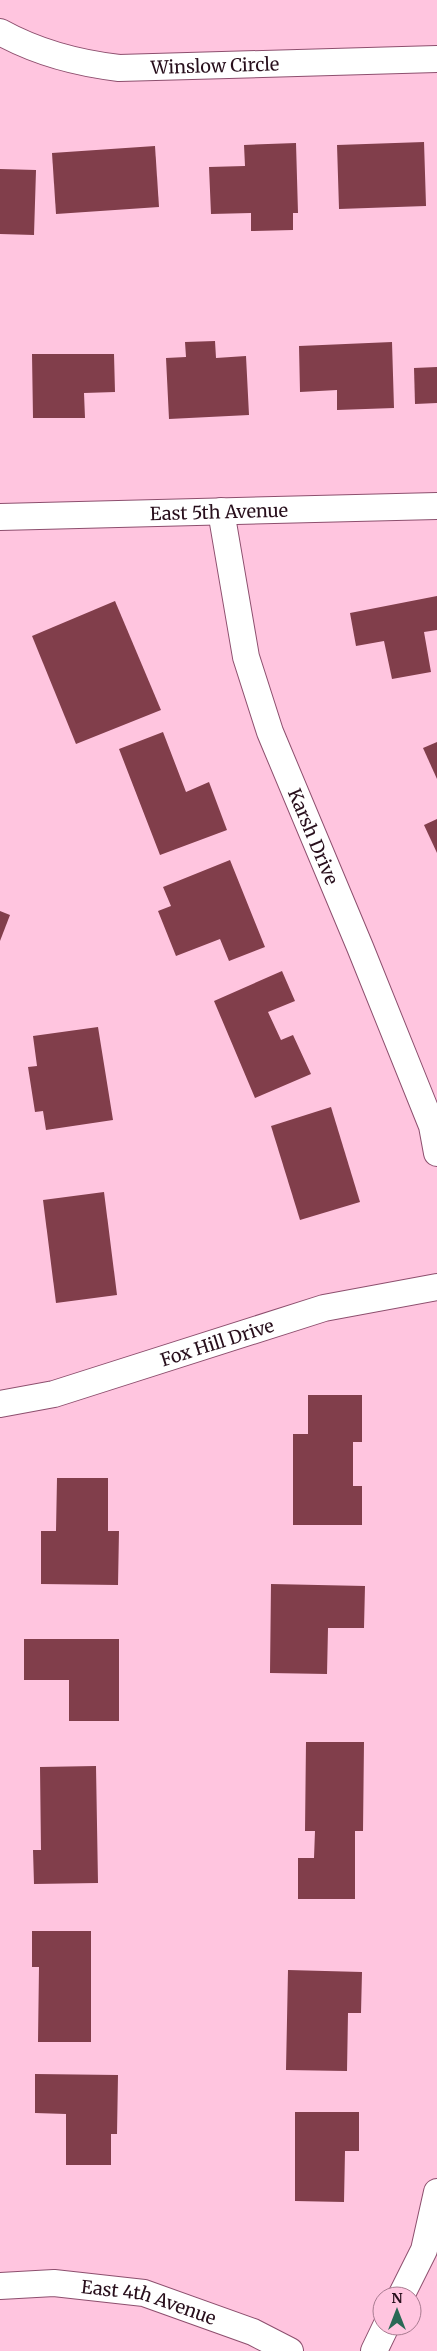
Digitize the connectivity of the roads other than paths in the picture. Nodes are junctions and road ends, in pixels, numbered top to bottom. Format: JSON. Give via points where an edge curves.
{"nodes":[{"id":1,"x":0,"y":32,"type":"edge"},
{"id":2,"x":437,"y":59,"type":"edge"},
{"id":3,"x":437,"y":506,"type":"edge"},
{"id":4,"x":221,"y":511,"type":"junction"},
{"id":5,"x":0,"y":517,"type":"edge"},
{"id":6,"x":437,"y":1153,"type":"edge"},
{"id":7,"x":437,"y":1287,"type":"edge"},
{"id":8,"x":0,"y":1404,"type":"edge"},
{"id":9,"x":437,"y":2192,"type":"edge"},
{"id":10,"x":0,"y":2286,"type":"edge"},
{"id":11,"x":406,"y":2286,"type":"edge"},
{"id":12,"x":381,"y":2336,"type":"edge"},
{"id":13,"x":290,"y":2351,"type":"edge"},
{"id":14,"x":374,"y":2351,"type":"edge"}],
"edges":[{"from":1,"to":2,"type":"street","name":"Winslow Circle","via":[[29,48],[88,64],[119,68]]},
{"from":3,"to":4,"type":"street","name":"East 5th Avenue"},
{"from":4,"to":5,"type":"street","name":"East 5th Avenue"},
{"from":4,"to":6,"type":"street","name":"Karsh Drive","via":[[246,657],[270,732],[425,1108]]},
{"from":7,"to":8,"type":"street","name":"Fox Hill Drive","via":[[324,1308],[54,1394]]},
{"from":9,"to":11,"type":"street","via":[[424,2250]]},
{"from":10,"to":13,"type":"street","name":"East 4th Avenue","via":[[54,2283],[144,2293],[253,2332]]},
{"from":12,"to":14,"type":"street"}]}
